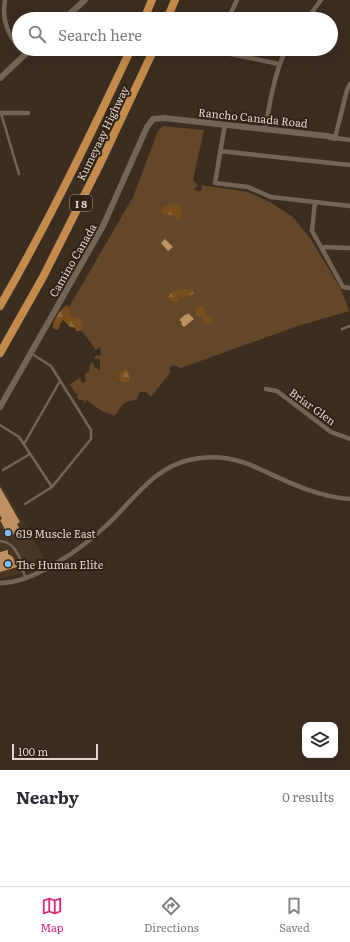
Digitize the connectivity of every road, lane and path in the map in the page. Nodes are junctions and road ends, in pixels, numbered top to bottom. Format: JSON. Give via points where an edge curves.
{"nodes":[{"id":1,"x":5,"y":0,"type":"edge"},
{"id":2,"x":85,"y":0,"type":"edge"},
{"id":3,"x":152,"y":0,"type":"edge"},
{"id":4,"x":175,"y":0,"type":"edge"},
{"id":5,"x":237,"y":0,"type":"edge"},
{"id":6,"x":321,"y":0,"type":"edge"},
{"id":7,"x":72,"y":12,"type":"edge"},
{"id":8,"x":147,"y":12,"type":"edge"},
{"id":9,"x":170,"y":12,"type":"edge"},
{"id":10,"x":231,"y":12,"type":"edge"},
{"id":11,"x":312,"y":12,"type":"edge"},
{"id":12,"x":12,"y":38,"type":"edge"},
{"id":13,"x":24,"y":56,"type":"edge"},
{"id":14,"x":128,"y":56,"type":"edge"},
{"id":15,"x":151,"y":56,"type":"edge"},
{"id":16,"x":241,"y":56,"type":"edge"},
{"id":17,"x":283,"y":56,"type":"edge"},
{"id":18,"x":279,"y":64,"type":"junction"},
{"id":19,"x":0,"y":78,"type":"edge"},
{"id":20,"x":350,"y":84,"type":"edge"},
{"id":21,"x":28,"y":113,"type":"dead end"},
{"id":22,"x":0,"y":114,"type":"edge"},
{"id":23,"x":153,"y":120,"type":"joint"},
{"id":24,"x":225,"y":124,"type":"junction"},
{"id":25,"x":265,"y":130,"type":"junction"},
{"id":26,"x":335,"y":138,"type":"junction"},
{"id":27,"x":350,"y":140,"type":"edge"},
{"id":28,"x":220,"y":150,"type":"junction"},
{"id":29,"x":350,"y":165,"type":"edge"},
{"id":30,"x":19,"y":174,"type":"dead end"},
{"id":31,"x":315,"y":202,"type":"junction"},
{"id":32,"x":350,"y":206,"type":"edge"},
{"id":33,"x":321,"y":246,"type":"junction"},
{"id":34,"x":350,"y":248,"type":"edge"},
{"id":35,"x":350,"y":288,"type":"edge"},
{"id":36,"x":0,"y":306,"type":"edge"},
{"id":37,"x":350,"y":326,"type":"edge"},
{"id":38,"x":342,"y":329,"type":"dead end"},
{"id":39,"x":0,"y":353,"type":"edge"},
{"id":40,"x":31,"y":353,"type":"junction"},
{"id":41,"x":60,"y":381,"type":"junction"},
{"id":42,"x":266,"y":389,"type":"dead end"},
{"id":43,"x":0,"y":407,"type":"edge"},
{"id":44,"x":0,"y":425,"type":"edge"},
{"id":45,"x":350,"y":439,"type":"edge"},
{"id":46,"x":24,"y":444,"type":"junction"},
{"id":47,"x":30,"y":454,"type":"junction"},
{"id":48,"x":3,"y":470,"type":"dead end"},
{"id":49,"x":52,"y":487,"type":"junction"},
{"id":50,"x":350,"y":499,"type":"edge"},
{"id":51,"x":25,"y":504,"type":"dead end"},
{"id":52,"x":0,"y":541,"type":"edge"},
{"id":53,"x":25,"y":578,"type":"junction"},
{"id":54,"x":0,"y":583,"type":"edge"}],
"edges":[{"from":1,"to":12,"type":"street","via":[[4,13]]},
{"from":2,"to":7,"type":"street"},
{"from":3,"to":8,"type":"highway"},
{"from":4,"to":9,"type":"highway"},
{"from":5,"to":10,"type":"street"},
{"from":6,"to":11,"type":"street"},
{"from":13,"to":19,"type":"street"},
{"from":14,"to":36,"type":"highway","name":"Kumeyaay Highway","number":"I 8","via":[[78,159]]},
{"from":15,"to":39,"type":"highway","name":"Kumeyaay Highway","number":"I 8","via":[[86,192]]},
{"from":16,"to":18,"type":"street"},
{"from":17,"to":18,"type":"street"},
{"from":18,"to":25,"type":"street"},
{"from":20,"to":26,"type":"street"},
{"from":21,"to":22,"type":"street"},
{"from":22,"to":30,"type":"lane"},
{"from":23,"to":24,"type":"street","name":"Rancho Canada Road","via":[[164,118]]},
{"from":23,"to":40,"type":"street","name":"Camino Canada","via":[[146,127],[103,226]]},
{"from":24,"to":25,"type":"street","name":"Rancho Canada Road"},
{"from":24,"to":28,"type":"street"},
{"from":25,"to":26,"type":"street","name":"Rancho Canada Road"},
{"from":26,"to":27,"type":"street","name":"Rancho Canada Road"},
{"from":28,"to":29,"type":"street"},
{"from":28,"to":31,"type":"street","via":[[215,183],[248,187],[271,197]]},
{"from":31,"to":32,"type":"street"},
{"from":31,"to":33,"type":"street","via":[[312,231]]},
{"from":33,"to":34,"type":"street"},
{"from":33,"to":35,"type":"street","via":[[343,287]]},
{"from":37,"to":38,"type":"lane"},
{"from":40,"to":41,"type":"lane","via":[[51,366]]},
{"from":40,"to":43,"type":"street","name":"Camino Canada"},
{"from":41,"to":46,"type":"lane"},
{"from":41,"to":49,"type":"lane","via":[[91,430],[91,439]]},
{"from":42,"to":45,"type":"street","name":"Briar Glen","via":[[277,391],[326,428]]},
{"from":44,"to":46,"type":"lane","via":[[19,436]]},
{"from":46,"to":47,"type":"lane"},
{"from":47,"to":48,"type":"lane"},
{"from":47,"to":49,"type":"lane"},
{"from":49,"to":51,"type":"lane"},
{"from":50,"to":53,"type":"street","via":[[310,491],[242,461],[215,457],[193,459],[156,476],[87,543],[51,566]]},
{"from":52,"to":53,"type":"lane","via":[[10,544],[19,554]]},
{"from":53,"to":54,"type":"street"}]}
